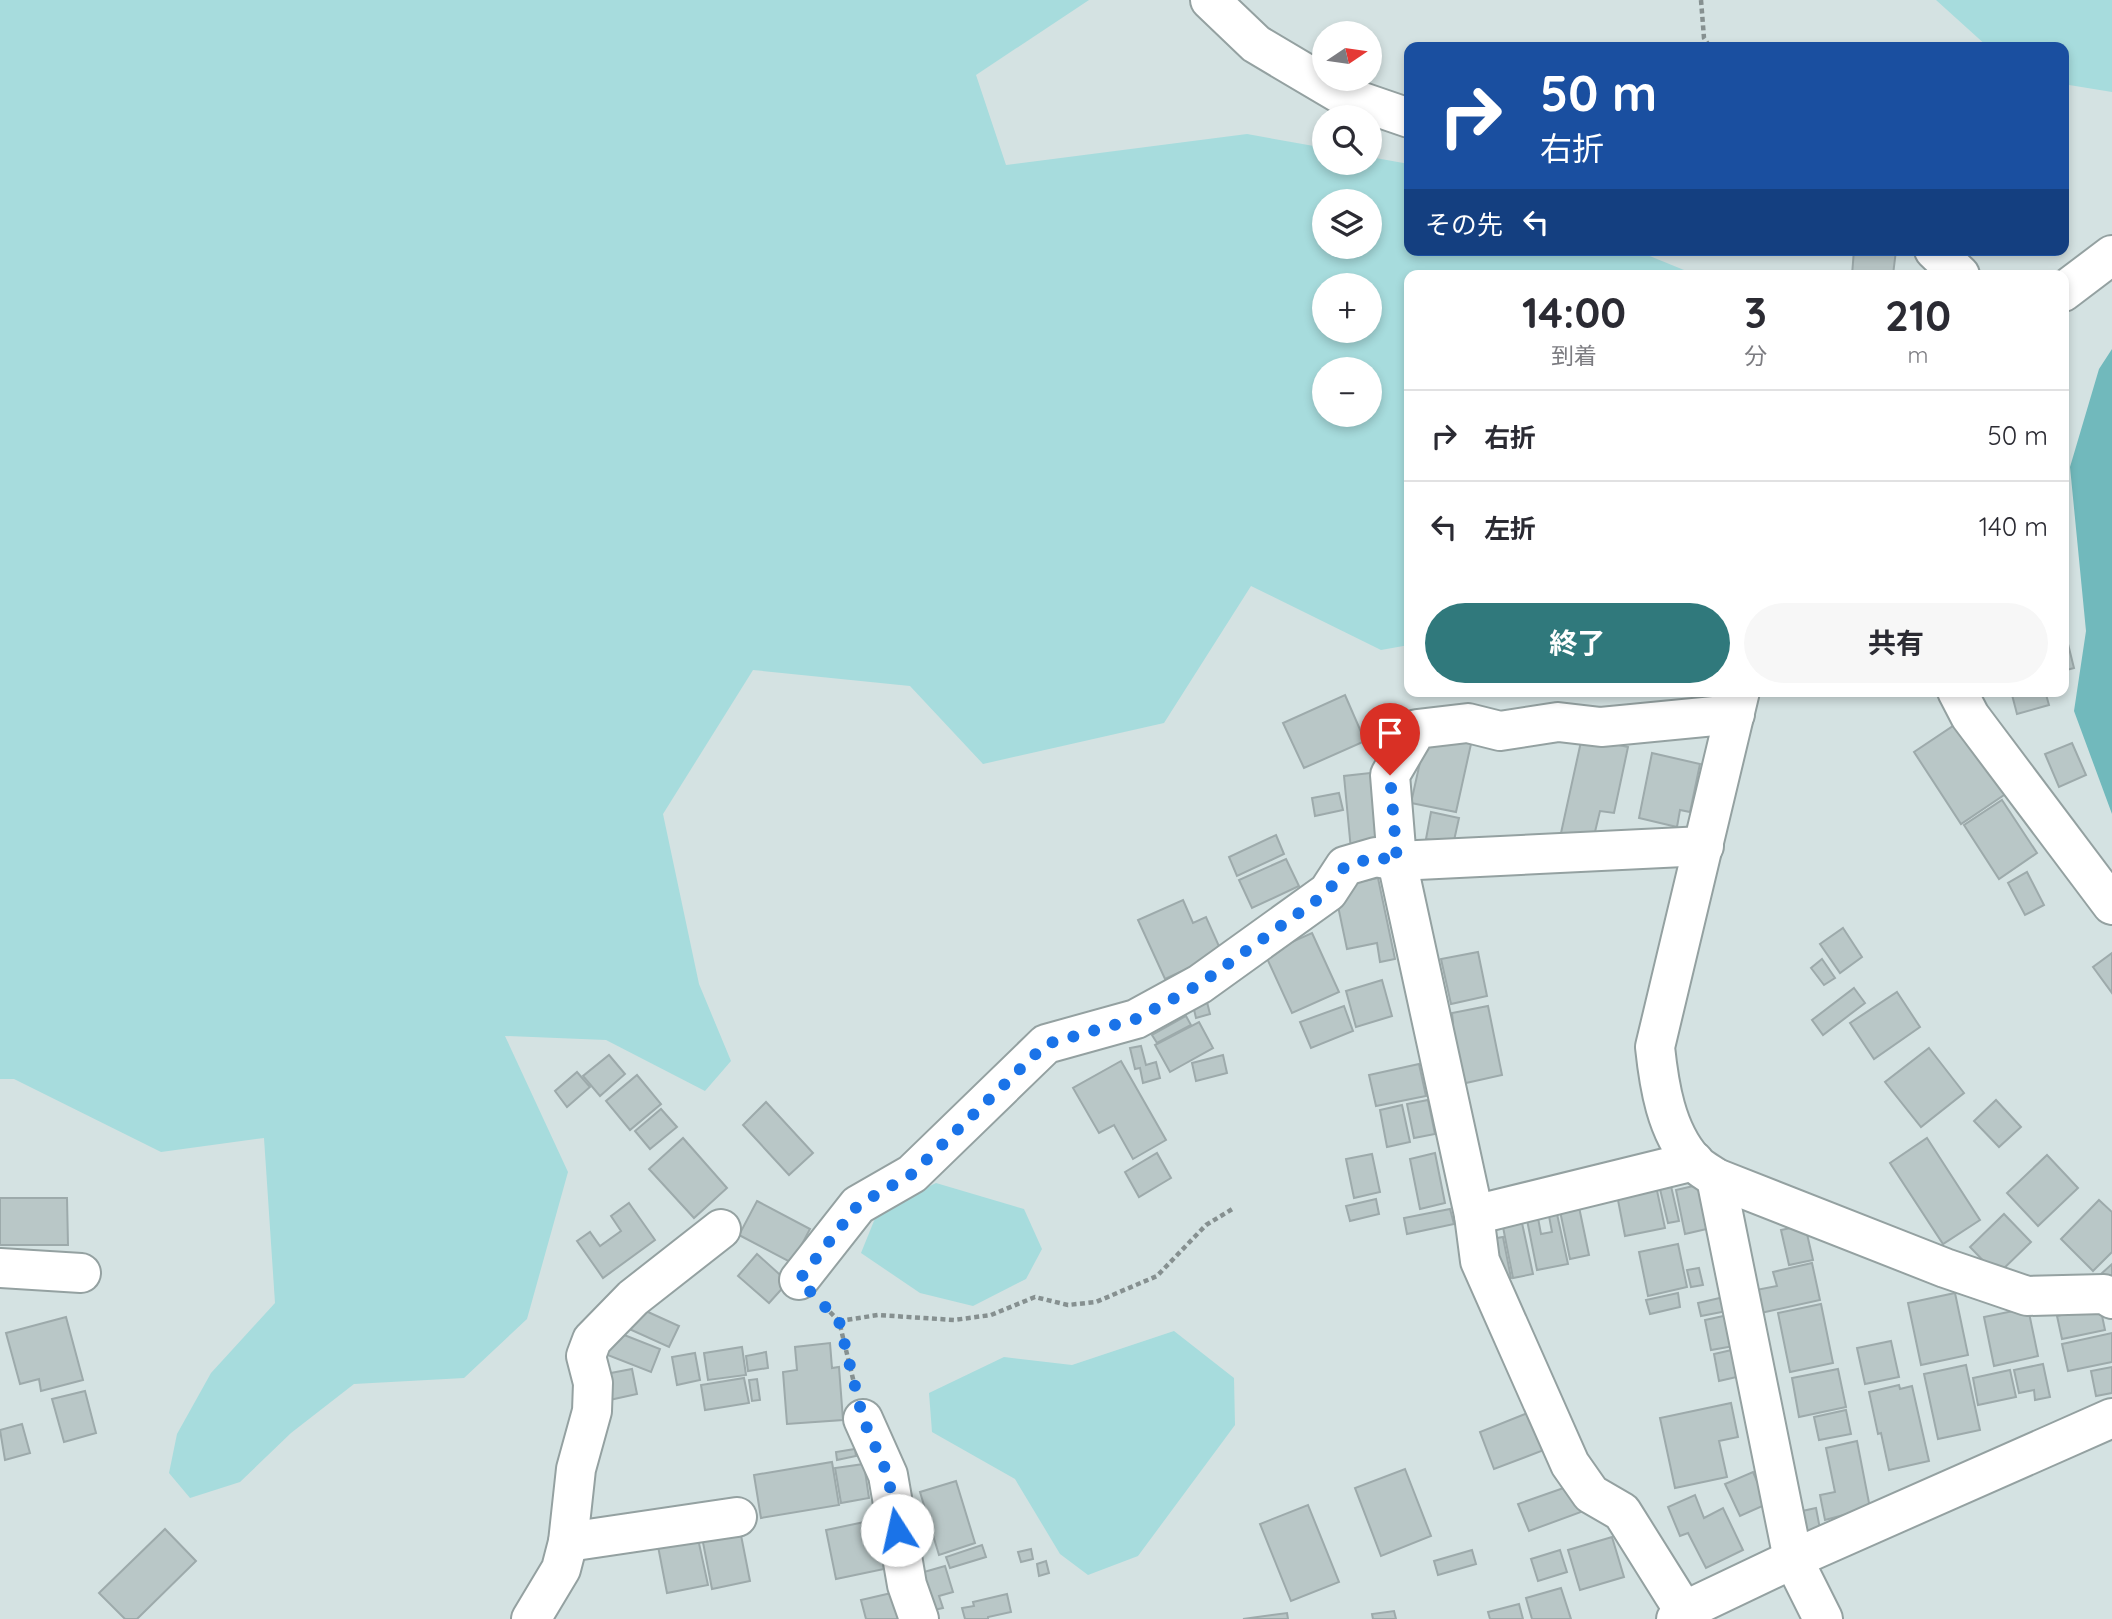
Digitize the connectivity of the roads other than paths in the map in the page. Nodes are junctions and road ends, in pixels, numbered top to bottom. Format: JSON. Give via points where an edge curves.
{"nodes":[{"id":1,"x":1210,"y":0,"type":"edge"},
{"id":2,"x":1404,"y":116,"type":"edge"},
{"id":3,"x":2112,"y":255,"type":"edge"},
{"id":4,"x":1940,"y":256,"type":"edge"},
{"id":5,"x":1955,"y":270,"type":"edge"},
{"id":6,"x":2069,"y":287,"type":"edge"},
{"id":7,"x":1960,"y":697,"type":"edge"},
{"id":8,"x":1738,"y":703,"type":"edge"},
{"id":9,"x":1704,"y":846,"type":"junction"},
{"id":10,"x":1397,"y":861,"type":"junction"},
{"id":11,"x":2112,"y":905,"type":"edge"},
{"id":12,"x":1705,"y":1170,"type":"junction"},
{"id":13,"x":1474,"y":1215,"type":"junction"},
{"id":14,"x":721,"y":1229,"type":"dead end"},
{"id":15,"x":0,"y":1268,"type":"edge"},
{"id":16,"x":81,"y":1273,"type":"dead end"},
{"id":17,"x":799,"y":1280,"type":"road end"},
{"id":18,"x":2112,"y":1298,"type":"edge"},
{"id":19,"x":2112,"y":1418,"type":"edge"},
{"id":20,"x":863,"y":1419,"type":"road end"},
{"id":21,"x":737,"y":1517,"type":"dead end"},
{"id":22,"x":568,"y":1542,"type":"junction"},
{"id":23,"x":1793,"y":1559,"type":"junction"},
{"id":24,"x":1680,"y":1615,"type":"edge"},
{"id":25,"x":531,"y":1619,"type":"edge"},
{"id":26,"x":919,"y":1619,"type":"edge"},
{"id":27,"x":1823,"y":1619,"type":"edge"}],
"edges":[{"from":1,"to":2,"type":"street","via":[[1256,44],[1331,89]]},
{"from":3,"to":6,"type":"street"},
{"from":4,"to":5,"type":"street"},
{"from":7,"to":11,"type":"street"},
{"from":8,"to":9,"type":"street"},
{"from":8,"to":10,"type":"street","via":[[1601,727],[1558,722],[1500,731],[1468,723],[1417,729],[1390,775]]},
{"from":9,"to":10,"type":"street"},
{"from":9,"to":12,"type":"street","via":[[1655,1046],[1660,1091],[1674,1129]]},
{"from":10,"to":13,"type":"street"},
{"from":10,"to":17,"type":"street","via":[[1376,857],[1345,866],[1328,892],[1200,984],[1136,1019],[1046,1044],[912,1174],[858,1205]]},
{"from":12,"to":13,"type":"street"},
{"from":12,"to":18,"type":"street","via":[[1945,1268],[2027,1296],[2104,1294]]},
{"from":12,"to":23,"type":"street"},
{"from":13,"to":24,"type":"street","via":[[1480,1261],[1570,1464],[1591,1494],[1622,1512]]},
{"from":14,"to":22,"type":"street","via":[[633,1298],[592,1340],[586,1356],[593,1383],[592,1411],[576,1469]]},
{"from":15,"to":16,"type":"street"},
{"from":19,"to":23,"type":"street"},
{"from":20,"to":26,"type":"street","via":[[888,1475],[906,1585]]},
{"from":21,"to":22,"type":"street"},
{"from":22,"to":25,"type":"street","via":[[561,1569]]},
{"from":23,"to":24,"type":"street"},
{"from":23,"to":27,"type":"street"}]}
